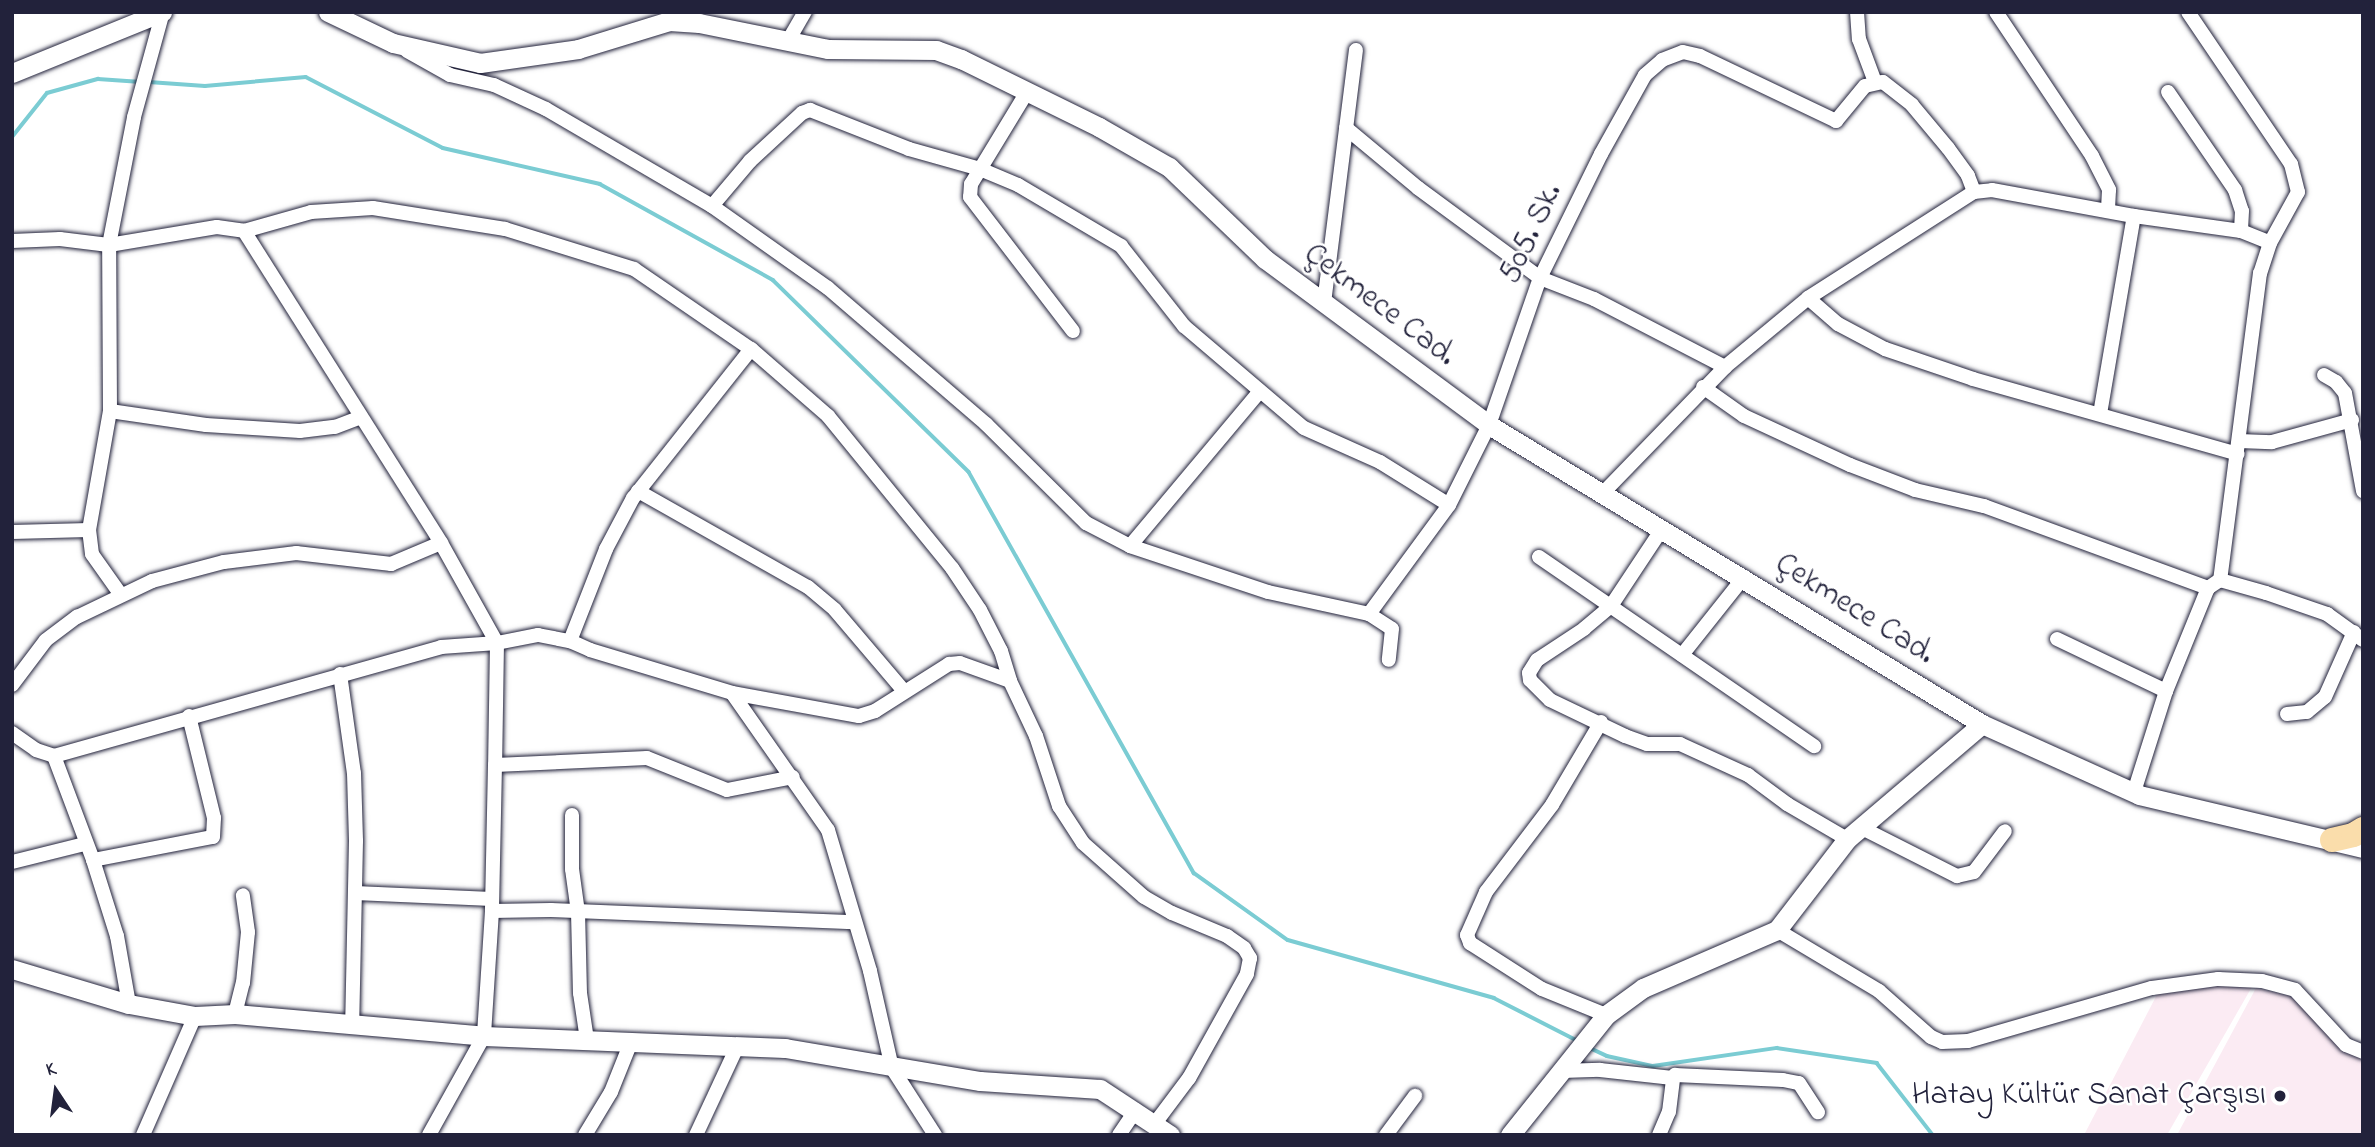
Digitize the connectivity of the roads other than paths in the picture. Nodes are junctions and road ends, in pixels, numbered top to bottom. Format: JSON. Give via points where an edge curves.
{"nodes":[{"id":1,"x":163,"y":12,"type":"edge"},
{"id":2,"x":328,"y":12,"type":"edge"},
{"id":3,"x":805,"y":12,"type":"edge"},
{"id":4,"x":1857,"y":12,"type":"edge"},
{"id":5,"x":1996,"y":12,"type":"edge"},
{"id":6,"x":2188,"y":12,"type":"edge"},
{"id":7,"x":346,"y":17,"type":"edge"},
{"id":8,"x":670,"y":17,"type":"edge"},
{"id":9,"x":788,"y":41,"type":"junction"},
{"id":10,"x":393,"y":43,"type":"junction"},
{"id":11,"x":1356,"y":50,"type":"dead end"},
{"id":12,"x":12,"y":73,"type":"edge"},
{"id":13,"x":1875,"y":82,"type":"junction"},
{"id":14,"x":1027,"y":92,"type":"junction"},
{"id":15,"x":2168,"y":92,"type":"dead end"},
{"id":16,"x":1346,"y":128,"type":"junction"},
{"id":17,"x":980,"y":169,"type":"junction"},
{"id":18,"x":1974,"y":192,"type":"junction"},
{"id":19,"x":712,"y":206,"type":"junction"},
{"id":20,"x":2108,"y":209,"type":"junction"},
{"id":21,"x":2134,"y":216,"type":"junction"},
{"id":22,"x":2241,"y":230,"type":"junction"},
{"id":23,"x":244,"y":231,"type":"junction"},
{"id":24,"x":12,"y":241,"type":"edge"},
{"id":25,"x":2270,"y":243,"type":"junction"},
{"id":26,"x":109,"y":245,"type":"junction"},
{"id":27,"x":1540,"y":278,"type":"junction"},
{"id":28,"x":1808,"y":298,"type":"junction"},
{"id":29,"x":1324,"y":303,"type":"junction"},
{"id":30,"x":1073,"y":331,"type":"dead end"},
{"id":31,"x":751,"y":349,"type":"junction"},
{"id":32,"x":1725,"y":367,"type":"junction"},
{"id":33,"x":2324,"y":375,"type":"dead end"},
{"id":34,"x":1703,"y":387,"type":"junction"},
{"id":35,"x":1259,"y":392,"type":"junction"},
{"id":36,"x":110,"y":411,"type":"junction"},
{"id":37,"x":2100,"y":414,"type":"junction"},
{"id":38,"x":361,"y":417,"type":"junction"},
{"id":39,"x":2352,"y":420,"type":"junction"},
{"id":40,"x":1489,"y":425,"type":"junction"},
{"id":41,"x":2238,"y":448,"type":"junction"},
{"id":42,"x":638,"y":491,"type":"junction"},
{"id":43,"x":2363,"y":491,"type":"edge"},
{"id":44,"x":1602,"y":493,"type":"junction"},
{"id":45,"x":1449,"y":505,"type":"junction"},
{"id":46,"x":1662,"y":529,"type":"junction"},
{"id":47,"x":89,"y":530,"type":"junction"},
{"id":48,"x":12,"y":532,"type":"edge"},
{"id":49,"x":441,"y":543,"type":"junction"},
{"id":50,"x":1130,"y":546,"type":"junction"},
{"id":51,"x":1539,"y":557,"type":"dead end"},
{"id":52,"x":1744,"y":578,"type":"junction"},
{"id":53,"x":2214,"y":584,"type":"junction"},
{"id":54,"x":121,"y":595,"type":"junction"},
{"id":55,"x":1611,"y":606,"type":"junction"},
{"id":56,"x":1368,"y":614,"type":"junction"},
{"id":57,"x":2358,"y":636,"type":"edge"},
{"id":58,"x":2057,"y":639,"type":"dead end"},
{"id":59,"x":570,"y":641,"type":"junction"},
{"id":60,"x":497,"y":643,"type":"junction"},
{"id":61,"x":1682,"y":655,"type":"junction"},
{"id":62,"x":1389,"y":660,"type":"dead end"},
{"id":63,"x":340,"y":674,"type":"junction"},
{"id":64,"x":1010,"y":681,"type":"junction"},
{"id":65,"x":12,"y":685,"type":"edge"},
{"id":66,"x":904,"y":691,"type":"junction"},
{"id":67,"x":2166,"y":691,"type":"junction"},
{"id":68,"x":732,"y":692,"type":"junction"},
{"id":69,"x":2287,"y":714,"type":"dead end"},
{"id":70,"x":189,"y":716,"type":"junction"},
{"id":71,"x":1601,"y":722,"type":"junction"},
{"id":72,"x":1982,"y":724,"type":"junction"},
{"id":73,"x":12,"y":733,"type":"edge"},
{"id":74,"x":1814,"y":746,"type":"dead end"},
{"id":75,"x":54,"y":756,"type":"junction"},
{"id":76,"x":495,"y":765,"type":"junction"},
{"id":77,"x":793,"y":777,"type":"junction"},
{"id":78,"x":2134,"y":792,"type":"junction"},
{"id":79,"x":572,"y":815,"type":"dead end"},
{"id":80,"x":2363,"y":829,"type":"edge"},
{"id":81,"x":2006,"y":831,"type":"dead end"},
{"id":82,"x":1854,"y":833,"type":"junction"},
{"id":83,"x":2332,"y":840,"type":"junction"},
{"id":84,"x":85,"y":844,"type":"junction"},
{"id":85,"x":2363,"y":848,"type":"edge"},
{"id":86,"x":93,"y":860,"type":"junction"},
{"id":87,"x":12,"y":862,"type":"edge"},
{"id":88,"x":355,"y":893,"type":"junction"},
{"id":89,"x":243,"y":895,"type":"dead end"},
{"id":90,"x":492,"y":905,"type":"junction"},
{"id":91,"x":578,"y":912,"type":"junction"},
{"id":92,"x":853,"y":922,"type":"junction"},
{"id":93,"x":1777,"y":930,"type":"junction"},
{"id":94,"x":12,"y":969,"type":"edge"},
{"id":95,"x":129,"y":1004,"type":"junction"},
{"id":96,"x":235,"y":1014,"type":"junction"},
{"id":97,"x":1606,"y":1015,"type":"junction"},
{"id":98,"x":195,"y":1016,"type":"junction"},
{"id":99,"x":352,"y":1025,"type":"junction"},
{"id":100,"x":484,"y":1036,"type":"junction"},
{"id":101,"x":587,"y":1040,"type":"junction"},
{"id":102,"x":631,"y":1042,"type":"junction"},
{"id":103,"x":737,"y":1047,"type":"junction"},
{"id":104,"x":2363,"y":1052,"type":"edge"},
{"id":105,"x":892,"y":1068,"type":"junction"},
{"id":106,"x":1562,"y":1071,"type":"junction"},
{"id":107,"x":1674,"y":1078,"type":"junction"},
{"id":108,"x":1415,"y":1096,"type":"dead end"},
{"id":109,"x":1136,"y":1110,"type":"junction"},
{"id":110,"x":1818,"y":1112,"type":"dead end"},
{"id":111,"x":1161,"y":1130,"type":"edge"},
{"id":112,"x":143,"y":1135,"type":"edge"},
{"id":113,"x":429,"y":1135,"type":"edge"},
{"id":114,"x":585,"y":1135,"type":"edge"},
{"id":115,"x":696,"y":1135,"type":"edge"},
{"id":116,"x":935,"y":1135,"type":"edge"},
{"id":117,"x":1119,"y":1135,"type":"edge"},
{"id":118,"x":1385,"y":1135,"type":"edge"},
{"id":119,"x":1510,"y":1135,"type":"edge"},
{"id":120,"x":1659,"y":1135,"type":"edge"}],
"edges":[{"from":1,"to":12,"type":"street"},
{"from":1,"to":26,"type":"street","via":[[134,117]]},
{"from":2,"to":7,"type":"street","name":"Çekmece Cad."},
{"from":3,"to":9,"type":"street"},
{"from":4,"to":13,"type":"street","via":[[1859,39]]},
{"from":5,"to":20,"type":"street","via":[[2092,156],[2109,190]]},
{"from":6,"to":25,"type":"street","via":[[2297,177],[2298,192]]},
{"from":7,"to":10,"type":"street","name":"Çekmece Cad."},
{"from":8,"to":9,"type":"street","name":"Çekmece Cad."},
{"from":8,"to":10,"type":"street","name":"Çekmece Cad.","via":[[578,49],[480,63]]},
{"from":9,"to":14,"type":"street","name":"Çekmece Cad.","via":[[828,49],[936,50]]},
{"from":10,"to":19,"type":"street","via":[[450,75],[494,85],[546,109]]},
{"from":11,"to":16,"type":"street"},
{"from":13,"to":18,"type":"street","via":[[1891,86],[1912,105],[1968,176]]},
{"from":13,"to":27,"type":"street","name":"505. Sk.","via":[[1856,93],[1836,121],[1700,56],[1674,54],[1645,75]]},
{"from":14,"to":17,"type":"street"},
{"from":14,"to":29,"type":"street","name":"Çekmece Cad.","via":[[1168,167],[1265,259]]},
{"from":15,"to":22,"type":"street","via":[[2235,190],[2242,211]]},
{"from":16,"to":27,"type":"street"},
{"from":16,"to":29,"type":"street"},
{"from":17,"to":19,"type":"street","via":[[909,149],[810,110],[750,161]]},
{"from":17,"to":30,"type":"street","via":[[970,197]]},
{"from":17,"to":35,"type":"street","via":[[1121,246],[1184,326]]},
{"from":18,"to":20,"type":"street","via":[[1992,190]]},
{"from":18,"to":28,"type":"street"},
{"from":19,"to":50,"type":"street","via":[[828,288],[986,424],[1086,523]]},
{"from":20,"to":21,"type":"street"},
{"from":21,"to":22,"type":"street"},
{"from":21,"to":37,"type":"street"},
{"from":22,"to":25,"type":"street"},
{"from":23,"to":26,"type":"street","via":[[217,227]]},
{"from":23,"to":31,"type":"street","via":[[311,212],[373,208],[505,229],[634,269]]},
{"from":23,"to":38,"type":"street"},
{"from":24,"to":26,"type":"street","via":[[60,239]]},
{"from":25,"to":41,"type":"street","via":[[2260,273]]},
{"from":26,"to":36,"type":"street"},
{"from":27,"to":32,"type":"street","via":[[1594,299]]},
{"from":27,"to":40,"type":"street","name":"505. Sk."},
{"from":28,"to":32,"type":"street"},
{"from":28,"to":37,"type":"street","via":[[1838,324],[1885,349]]},
{"from":29,"to":40,"type":"street","name":"Çekmece Cad."},
{"from":31,"to":42,"type":"street"},
{"from":31,"to":64,"type":"street","via":[[828,416],[922,527],[980,610]]},
{"from":32,"to":34,"type":"street"},
{"from":33,"to":39,"type":"street","via":[[2344,393]]},
{"from":34,"to":44,"type":"street"},
{"from":34,"to":53,"type":"street","via":[[1744,416],[1850,465],[1915,490],[1984,506]]},
{"from":35,"to":45,"type":"street","via":[[1304,429],[1380,462]]},
{"from":35,"to":50,"type":"street"},
{"from":36,"to":38,"type":"street","via":[[206,425],[300,430],[335,427]]},
{"from":36,"to":47,"type":"street"},
{"from":37,"to":41,"type":"street"},
{"from":38,"to":49,"type":"street"},
{"from":39,"to":41,"type":"street"},
{"from":39,"to":43,"type":"street"},
{"from":40,"to":44,"type":"street","name":"Çekmece Cad."},
{"from":40,"to":45,"type":"street","name":"505. Sk."},
{"from":41,"to":53,"type":"street"},
{"from":42,"to":59,"type":"street","via":[[606,549]]},
{"from":42,"to":66,"type":"street","via":[[808,587],[835,610]]},
{"from":44,"to":46,"type":"street","name":"Çekmece Cad."},
{"from":45,"to":56,"type":"street","name":"505. Sk."},
{"from":46,"to":52,"type":"street","name":"Çekmece Cad."},
{"from":46,"to":55,"type":"street"},
{"from":47,"to":48,"type":"street"},
{"from":47,"to":54,"type":"street","via":[[92,554]]},
{"from":49,"to":54,"type":"street","via":[[391,564],[296,553],[224,562],[152,581]]},
{"from":49,"to":60,"type":"street"},
{"from":50,"to":56,"type":"street","via":[[1268,592]]},
{"from":51,"to":55,"type":"street"},
{"from":52,"to":61,"type":"street"},
{"from":52,"to":72,"type":"street","name":"Çekmece Cad."},
{"from":53,"to":57,"type":"street","via":[[2327,614]]},
{"from":53,"to":67,"type":"street"},
{"from":54,"to":65,"type":"street","via":[[77,617],[46,640]]},
{"from":55,"to":61,"type":"street"},
{"from":55,"to":71,"type":"street","via":[[1537,660],[1529,673],[1536,688],[1550,700]]},
{"from":56,"to":62,"type":"street","via":[[1392,629]]},
{"from":57,"to":69,"type":"street","via":[[2325,697],[2307,712]]},
{"from":58,"to":67,"type":"street"},
{"from":59,"to":60,"type":"street","via":[[538,635]]},
{"from":59,"to":68,"type":"street"},
{"from":60,"to":63,"type":"street","via":[[441,647]]},
{"from":60,"to":76,"type":"street"},
{"from":61,"to":74,"type":"street"},
{"from":63,"to":70,"type":"street"},
{"from":63,"to":88,"type":"street","via":[[355,773]]},
{"from":64,"to":66,"type":"street","via":[[960,663],[948,664]]},
{"from":64,"to":111,"type":"street","via":[[1036,736],[1059,806],[1083,843],[1144,897],[1227,936],[1250,958],[1247,974]]},
{"from":66,"to":68,"type":"street","via":[[859,716]]},
{"from":67,"to":78,"type":"street"},
{"from":68,"to":77,"type":"street"},
{"from":70,"to":75,"type":"street"},
{"from":70,"to":86,"type":"street","via":[[214,818],[212,837]]},
{"from":71,"to":82,"type":"street","via":[[1647,744],[1680,744],[1748,775],[1787,804]]},
{"from":71,"to":97,"type":"street","via":[[1552,805],[1486,892],[1467,935],[1469,943],[1542,989]]},
{"from":72,"to":78,"type":"street","name":"Çekmece Cad."},
{"from":72,"to":82,"type":"street"},
{"from":73,"to":75,"type":"street"},
{"from":75,"to":84,"type":"street"},
{"from":76,"to":77,"type":"street","via":[[647,758],[727,790]]},
{"from":76,"to":90,"type":"street"},
{"from":77,"to":92,"type":"street","via":[[828,830]]},
{"from":78,"to":83,"type":"street","name":"Çekmece Cad."},
{"from":79,"to":91,"type":"street"},
{"from":80,"to":83,"type":"highway"},
{"from":81,"to":82,"type":"street","via":[[1974,872],[1957,876]]},
{"from":82,"to":93,"type":"street"},
{"from":83,"to":85,"type":"street","name":"Çekmece Cad."},
{"from":84,"to":86,"type":"street"},
{"from":84,"to":87,"type":"street"},
{"from":86,"to":95,"type":"street","via":[[117,936]]},
{"from":88,"to":90,"type":"street"},
{"from":88,"to":99,"type":"street"},
{"from":89,"to":96,"type":"street","via":[[248,933]]},
{"from":90,"to":91,"type":"street"},
{"from":90,"to":100,"type":"street"},
{"from":91,"to":92,"type":"street"},
{"from":91,"to":101,"type":"street","via":[[580,993]]},
{"from":92,"to":105,"type":"street","via":[[870,971]]},
{"from":93,"to":97,"type":"street","via":[[1643,988]]},
{"from":93,"to":104,"type":"street","via":[[1849,971],[1942,1042],[2010,1031],[2152,988],[2218,979],[2262,981],[2295,990],[2346,1045]]},
{"from":94,"to":95,"type":"street"},
{"from":95,"to":98,"type":"street"},
{"from":96,"to":98,"type":"street"},
{"from":96,"to":99,"type":"street"},
{"from":97,"to":106,"type":"street"},
{"from":98,"to":112,"type":"street"},
{"from":99,"to":100,"type":"street"},
{"from":100,"to":101,"type":"street"},
{"from":100,"to":113,"type":"street"},
{"from":101,"to":102,"type":"street"},
{"from":102,"to":103,"type":"street"},
{"from":102,"to":114,"type":"street","via":[[611,1092]]},
{"from":103,"to":105,"type":"street","via":[[785,1048]]},
{"from":103,"to":115,"type":"street"},
{"from":105,"to":109,"type":"street","via":[[980,1081],[1100,1089]]},
{"from":105,"to":116,"type":"street"},
{"from":106,"to":107,"type":"street"},
{"from":106,"to":119,"type":"street"},
{"from":107,"to":110,"type":"street","via":[[1675,1074],[1799,1083]]},
{"from":107,"to":120,"type":"street","via":[[1669,1112]]},
{"from":108,"to":118,"type":"street"},
{"from":109,"to":111,"type":"street"},
{"from":109,"to":117,"type":"street"}]}
